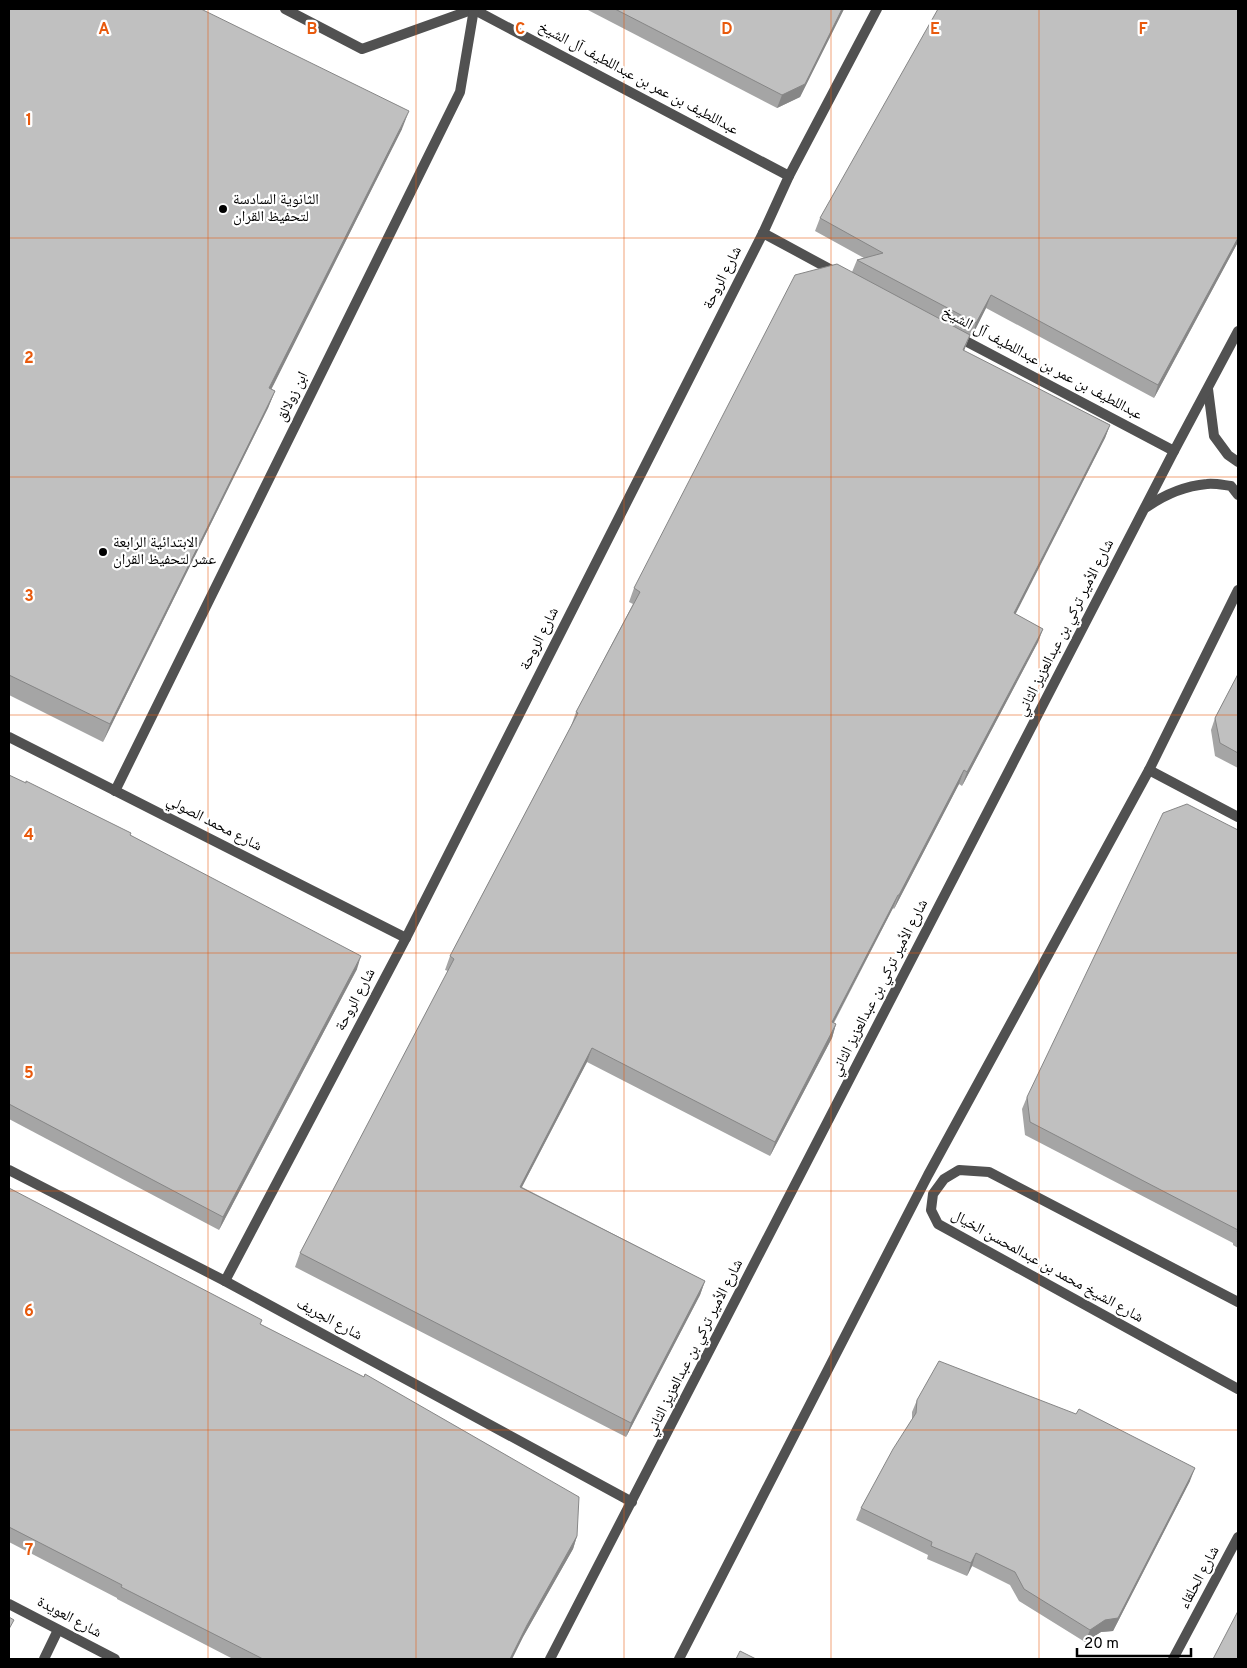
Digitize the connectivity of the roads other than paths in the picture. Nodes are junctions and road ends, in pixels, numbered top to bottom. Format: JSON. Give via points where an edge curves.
{"nodes":[{"id":1,"x":285,"y":9,"type":"edge"},
{"id":2,"x":474,"y":9,"type":"edge"},
{"id":3,"x":877,"y":9,"type":"edge"},
{"id":4,"x":789,"y":176,"type":"junction"},
{"id":5,"x":763,"y":233,"type":"junction"},
{"id":6,"x":850,"y":279,"type":"edge"},
{"id":7,"x":946,"y":330,"type":"edge"},
{"id":8,"x":1238,"y":331,"type":"edge"},
{"id":9,"x":1208,"y":389,"type":"junction"},
{"id":10,"x":1174,"y":451,"type":"junction"},
{"id":11,"x":1238,"y":462,"type":"edge"},
{"id":12,"x":1238,"y":495,"type":"edge"},
{"id":13,"x":1144,"y":510,"type":"junction"},
{"id":14,"x":1238,"y":590,"type":"edge"},
{"id":15,"x":9,"y":737,"type":"edge"},
{"id":16,"x":1149,"y":770,"type":"junction"},
{"id":17,"x":115,"y":791,"type":"junction"},
{"id":18,"x":1238,"y":817,"type":"edge"},
{"id":19,"x":406,"y":938,"type":"junction"},
{"id":20,"x":9,"y":1170,"type":"edge"},
{"id":21,"x":225,"y":1281,"type":"junction"},
{"id":22,"x":1238,"y":1302,"type":"edge"},
{"id":23,"x":1238,"y":1389,"type":"edge"},
{"id":24,"x":632,"y":1502,"type":"junction"},
{"id":25,"x":1238,"y":1537,"type":"edge"},
{"id":26,"x":9,"y":1604,"type":"edge"},
{"id":27,"x":58,"y":1630,"type":"junction"},
{"id":28,"x":44,"y":1659,"type":"edge"},
{"id":29,"x":115,"y":1659,"type":"edge"},
{"id":30,"x":550,"y":1659,"type":"edge"},
{"id":31,"x":679,"y":1659,"type":"edge"},
{"id":32,"x":1174,"y":1659,"type":"edge"}],
"edges":[{"from":1,"to":2,"type":"street","via":[[362,49]]},
{"from":2,"to":4,"type":"street","name":"عبداللطيف بن عمر بن عبداللطيف آل الشيخ"},
{"from":2,"to":17,"type":"street","name":"ابن زولالق","via":[[460,92]]},
{"from":3,"to":4,"type":"street","name":"شارع الروحة"},
{"from":4,"to":5,"type":"street","name":"شارع الروحة"},
{"from":5,"to":6,"type":"street"},
{"from":5,"to":19,"type":"street","name":"شارع الروحة"},
{"from":7,"to":10,"type":"street","name":"عبداللطيف بن عمر بن عبداللطيف آل الشيخ"},
{"from":8,"to":9,"type":"street","name":"شارع الأمير تركي بن عبدالعزيز الثاني"},
{"from":9,"to":10,"type":"street","name":"شارع الأمير تركي بن عبدالعزيز الثاني"},
{"from":9,"to":11,"type":"street","via":[[1214,436],[1228,455]]},
{"from":10,"to":13,"type":"street","name":"شارع الأمير تركي بن عبدالعزيز الثاني"},
{"from":12,"to":13,"type":"street","via":[[1231,486],[1207,484],[1162,496]]},
{"from":13,"to":24,"type":"street","name":"شارع الأمير تركي بن عبدالعزيز الثاني"},
{"from":14,"to":16,"type":"street"},
{"from":15,"to":17,"type":"street","name":"شارع محمد الصولي"},
{"from":16,"to":18,"type":"street"},
{"from":16,"to":31,"type":"street","via":[[928,1175]]},
{"from":17,"to":19,"type":"street","name":"شارع محمد الصولي"},
{"from":19,"to":21,"type":"street","name":"شارع الروحة"},
{"from":20,"to":21,"type":"street","name":"شارع الجريف"},
{"from":21,"to":24,"type":"street","name":"شارع الجريف"},
{"from":22,"to":23,"type":"street","name":"شارع الشيخ محمد بن عبدالمحسن الخيال","via":[[989,1172],[959,1170],[944,1179],[933,1194],[931,1210],[938,1224]]},
{"from":24,"to":30,"type":"street","name":"شارع الأمير تركي بن عبدالعزيز الثاني"},
{"from":25,"to":32,"type":"street","name":"شارع الحلقاء"},
{"from":26,"to":27,"type":"street","name":"شارع العويدة"},
{"from":27,"to":28,"type":"street"},
{"from":27,"to":29,"type":"street","name":"شارع العويدة"}]}
